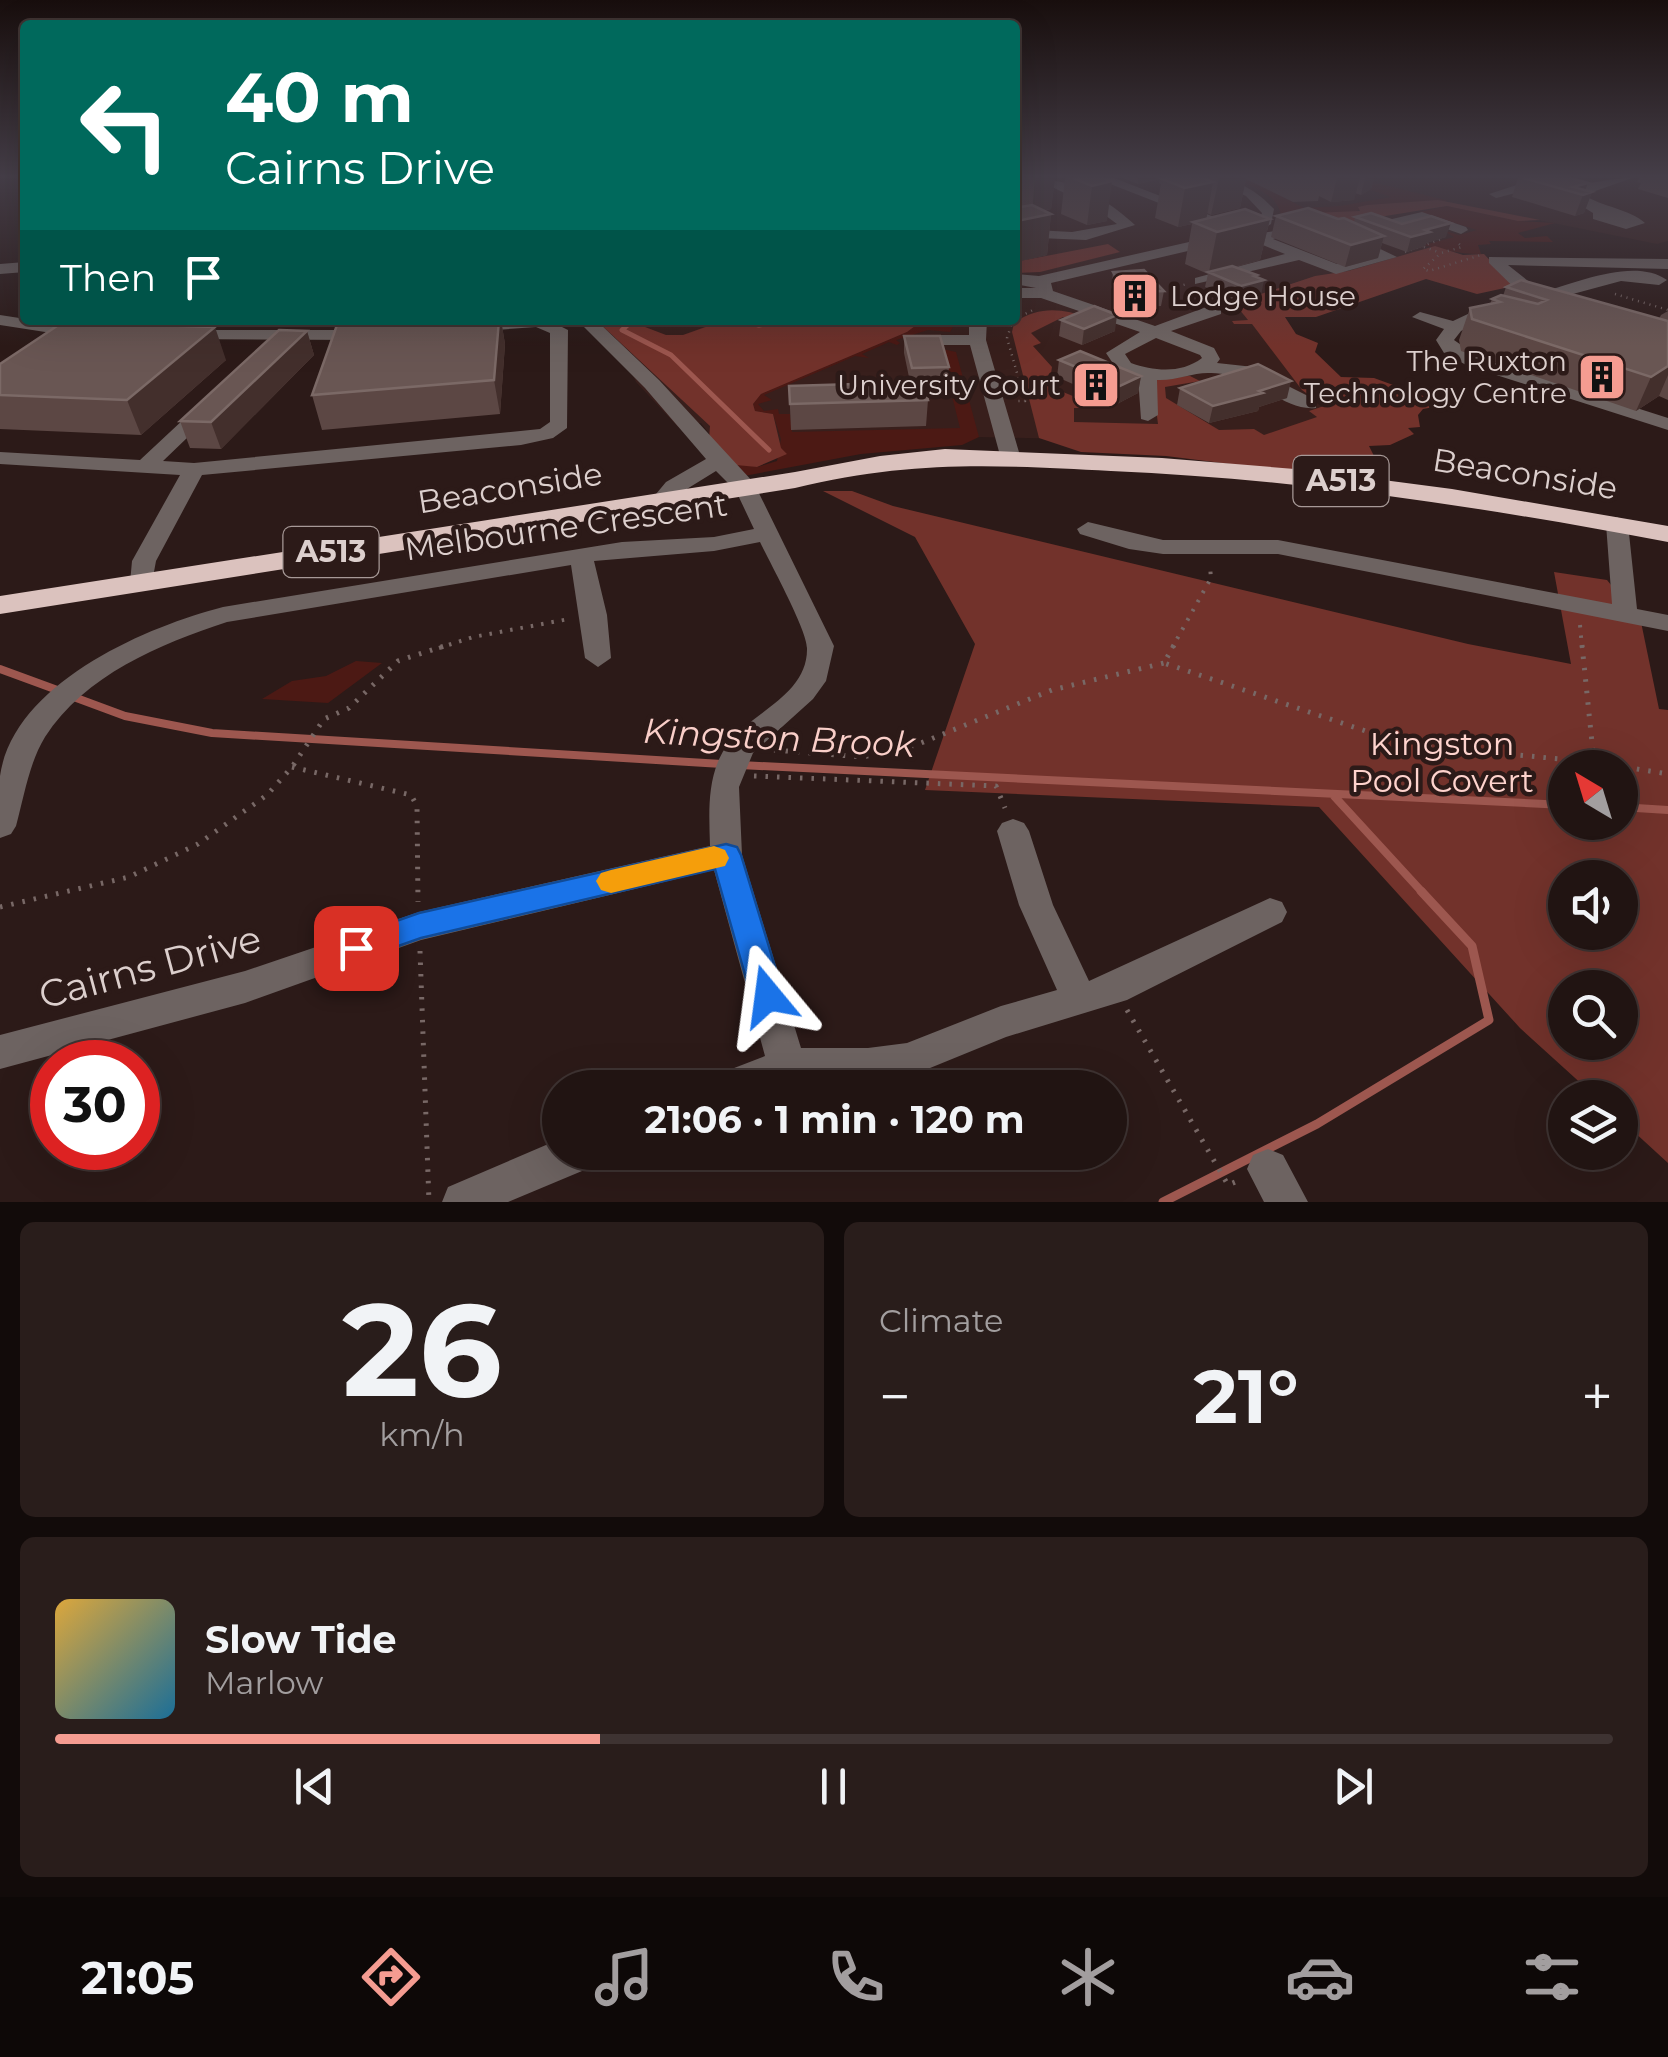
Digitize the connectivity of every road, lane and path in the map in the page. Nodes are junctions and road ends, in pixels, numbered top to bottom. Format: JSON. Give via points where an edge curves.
{"nodes":[{"id":1,"x":1102,"y":234,"type":"joint"},
{"id":2,"x":1243,"y":234,"type":"edge"},
{"id":3,"x":1268,"y":234,"type":"edge"},
{"id":4,"x":1340,"y":234,"type":"edge"},
{"id":5,"x":1349,"y":234,"type":"edge"},
{"id":6,"x":1453,"y":234,"type":"edge"},
{"id":7,"x":1020,"y":236,"type":"edge"},
{"id":8,"x":1456,"y":236,"type":"junction"},
{"id":9,"x":1224,"y":239,"type":"junction"},
{"id":10,"x":1447,"y":242,"type":"dead end"},
{"id":11,"x":1426,"y":247,"type":"junction"},
{"id":12,"x":1559,"y":247,"type":"junction"},
{"id":13,"x":1668,"y":252,"type":"edge"},
{"id":14,"x":1441,"y":253,"type":"junction"},
{"id":15,"x":1300,"y":255,"type":"junction"},
{"id":16,"x":1148,"y":256,"type":"junction"},
{"id":17,"x":1492,"y":257,"type":"junction"},
{"id":18,"x":1282,"y":260,"type":"junction"},
{"id":19,"x":1315,"y":273,"type":"dead end"},
{"id":20,"x":1508,"y":274,"type":"junction"},
{"id":21,"x":1576,"y":274,"type":"junction"},
{"id":22,"x":1666,"y":278,"type":"edge"},
{"id":23,"x":1020,"y":281,"type":"edge"},
{"id":24,"x":1201,"y":281,"type":"dead end"},
{"id":25,"x":1041,"y":287,"type":"junction"},
{"id":26,"x":1020,"y":292,"type":"edge"},
{"id":27,"x":1540,"y":298,"type":"junction"},
{"id":28,"x":1215,"y":310,"type":"dead end"},
{"id":29,"x":1668,"y":310,"type":"edge"},
{"id":30,"x":1420,"y":317,"type":"dead end"},
{"id":31,"x":26,"y":325,"type":"edge"},
{"id":32,"x":495,"y":325,"type":"edge"},
{"id":33,"x":550,"y":325,"type":"edge"},
{"id":34,"x":591,"y":325,"type":"edge"},
{"id":35,"x":1011,"y":325,"type":"edge"},
{"id":36,"x":1455,"y":327,"type":"junction"},
{"id":37,"x":449,"y":329,"type":"edge"},
{"id":38,"x":978,"y":330,"type":"edge"},
{"id":39,"x":58,"y":331,"type":"junction"},
{"id":40,"x":94,"y":333,"type":"edge"},
{"id":41,"x":1159,"y":333,"type":"junction"},
{"id":42,"x":378,"y":334,"type":"edge"},
{"id":43,"x":169,"y":335,"type":"edge"},
{"id":44,"x":940,"y":340,"type":"edge"},
{"id":45,"x":29,"y":348,"type":"edge"},
{"id":46,"x":1206,"y":366,"type":"junction"},
{"id":47,"x":1147,"y":373,"type":"junction"},
{"id":48,"x":227,"y":388,"type":"edge"},
{"id":49,"x":1015,"y":401,"type":"dead end"},
{"id":50,"x":1310,"y":404,"type":"dead end"},
{"id":51,"x":1148,"y":414,"type":"dead end"},
{"id":52,"x":1668,"y":424,"type":"edge"},
{"id":53,"x":0,"y":458,"type":"edge"},
{"id":54,"x":1011,"y":458,"type":"junction"},
{"id":55,"x":718,"y":461,"type":"junction"},
{"id":56,"x":144,"y":466,"type":"junction"},
{"id":57,"x":194,"y":470,"type":"junction"},
{"id":58,"x":746,"y":488,"type":"junction"},
{"id":59,"x":662,"y":500,"type":"junction"},
{"id":60,"x":1617,"y":524,"type":"junction"},
{"id":61,"x":1088,"y":530,"type":"dead end"},
{"id":62,"x":768,"y":533,"type":"junction"},
{"id":63,"x":1668,"y":534,"type":"edge"},
{"id":64,"x":581,"y":556,"type":"junction"},
{"id":65,"x":1211,"y":578,"type":"dead end"},
{"id":66,"x":142,"y":582,"type":"junction"},
{"id":67,"x":1578,"y":605,"type":"junction"},
{"id":68,"x":0,"y":606,"type":"edge"},
{"id":69,"x":1626,"y":614,"type":"junction"},
{"id":70,"x":594,"y":615,"type":"junction"},
{"id":71,"x":1668,"y":622,"type":"edge"},
{"id":72,"x":598,"y":658,"type":"dead end"},
{"id":73,"x":1164,"y":663,"type":"junction"},
{"id":74,"x":1593,"y":750,"type":"edge"},
{"id":75,"x":1548,"y":758,"type":"edge"},
{"id":76,"x":292,"y":767,"type":"junction"},
{"id":77,"x":1638,"y":769,"type":"edge"},
{"id":78,"x":731,"y":770,"type":"junction"},
{"id":79,"x":1668,"y":774,"type":"edge"},
{"id":80,"x":0,"y":826,"type":"edge"},
{"id":81,"x":1014,"y":831,"type":"joint"},
{"id":82,"x":726,"y":855,"type":"junction"},
{"id":83,"x":0,"y":907,"type":"edge"},
{"id":84,"x":1270,"y":912,"type":"dead end"},
{"id":85,"x":419,"y":926,"type":"junction"},
{"id":86,"x":1097,"y":994,"type":"junction"},
{"id":87,"x":0,"y":1052,"type":"edge"},
{"id":88,"x":787,"y":1065,"type":"junction"},
{"id":89,"x":775,"y":1070,"type":"edge"},
{"id":90,"x":542,"y":1166,"type":"edge"},
{"id":91,"x":1228,"y":1185,"type":"dead end"},
{"id":92,"x":429,"y":1202,"type":"edge"},
{"id":93,"x":463,"y":1202,"type":"edge"}],
"edges":[{"from":1,"to":7,"type":"street"},
{"from":1,"to":16,"type":"street"},
{"from":2,"to":9,"type":"street"},
{"from":3,"to":15,"type":"street","via":[[1258,238]]},
{"from":4,"to":15,"type":"street","via":[[1389,257],[1345,270]]},
{"from":5,"to":11,"type":"path","via":[[1408,252]]},
{"from":6,"to":8,"type":"street"},
{"from":8,"to":11,"type":"path"},
{"from":8,"to":14,"type":"path","via":[[1462,246]]},
{"from":9,"to":16,"type":"street"},
{"from":9,"to":18,"type":"street"},
{"from":10,"to":11,"type":"path"},
{"from":11,"to":14,"type":"path","bridge":true},
{"from":12,"to":13,"type":"street"},
{"from":12,"to":17,"type":"street","via":[[1482,245]]},
{"from":12,"to":21,"type":"street"},
{"from":14,"to":17,"type":"path","via":[[1423,269]]},
{"from":15,"to":18,"type":"street"},
{"from":16,"to":25,"type":"street"},
{"from":17,"to":20,"type":"street"},
{"from":17,"to":21,"type":"street"},
{"from":18,"to":19,"type":"street"},
{"from":18,"to":24,"type":"street"},
{"from":20,"to":21,"type":"street"},
{"from":20,"to":27,"type":"street"},
{"from":21,"to":22,"type":"street"},
{"from":21,"to":27,"type":"street"},
{"from":21,"to":29,"type":"path"},
{"from":23,"to":25,"type":"street"},
{"from":25,"to":26,"type":"street"},
{"from":25,"to":41,"type":"street"},
{"from":27,"to":36,"type":"street","via":[[1498,306]]},
{"from":28,"to":41,"type":"street"},
{"from":30,"to":36,"type":"street"},
{"from":31,"to":39,"type":"street"},
{"from":32,"to":37,"type":"street"},
{"from":33,"to":57,"type":"street","via":[[560,334],[560,424],[546,434]]},
{"from":34,"to":55,"type":"street"},
{"from":35,"to":49,"type":"path","via":[[1007,338],[1025,401]]},
{"from":36,"to":52,"type":"street","via":[[1446,344],[1463,357]]},
{"from":38,"to":44,"type":"street"},
{"from":38,"to":54,"type":"street"},
{"from":39,"to":40,"type":"street"},
{"from":39,"to":45,"type":"street"},
{"from":41,"to":46,"type":"street","via":[[1208,352]]},
{"from":41,"to":47,"type":"street","via":[[1115,354],[1124,366]]},
{"from":42,"to":43,"type":"street","via":[[275,344]]},
{"from":46,"to":47,"type":"street"},
{"from":46,"to":50,"type":"street","via":[[1256,372]]},
{"from":47,"to":51,"type":"street"},
{"from":48,"to":56,"type":"street"},
{"from":53,"to":56,"type":"street"},
{"from":54,"to":58,"type":"highway","name":"Beaconside","number":"A513","via":[[979,468]]},
{"from":54,"to":60,"type":"highway","name":"Beaconside","number":"A513","via":[[1290,474]]},
{"from":55,"to":58,"type":"street"},
{"from":55,"to":59,"type":"street"},
{"from":56,"to":57,"type":"street"},
{"from":57,"to":66,"type":"street","via":[[144,561]]},
{"from":58,"to":59,"type":"highway","name":"Beaconside","number":"A513"},
{"from":58,"to":62,"type":"street"},
{"from":59,"to":66,"type":"highway","name":"Beaconside","number":"A513"},
{"from":60,"to":63,"type":"highway","name":"Beaconside","number":"A513"},
{"from":60,"to":69,"type":"street"},
{"from":61,"to":67,"type":"street","via":[[1129,542],[1278,547]]},
{"from":62,"to":64,"type":"street","name":"Melbourne Crescent"},
{"from":62,"to":78,"type":"street","via":[[815,629],[821,660],[803,692]]},
{"from":64,"to":70,"type":"street"},
{"from":64,"to":80,"type":"street","name":"Melbourne Crescent","via":[[223,615],[142,643],[92,675],[32,733]]},
{"from":65,"to":73,"type":"path"},
{"from":66,"to":68,"type":"highway","name":"Beaconside","number":"A513"},
{"from":67,"to":69,"type":"street"},
{"from":67,"to":74,"type":"path"},
{"from":69,"to":71,"type":"street"},
{"from":70,"to":72,"type":"street"},
{"from":70,"to":76,"type":"path","via":[[473,637],[398,661],[349,708],[324,719]]},
{"from":73,"to":75,"type":"path","via":[[1406,746]]},
{"from":73,"to":78,"type":"path","via":[[1052,690],[916,745]]},
{"from":76,"to":83,"type":"path","via":[[237,818],[150,868]]},
{"from":76,"to":85,"type":"path","via":[[411,795],[417,806]]},
{"from":77,"to":79,"type":"path"},
{"from":78,"to":81,"type":"path","via":[[996,786]]},
{"from":78,"to":82,"type":"street"},
{"from":81,"to":86,"type":"street","via":[[1036,905]]},
{"from":82,"to":85,"type":"street","name":"Cairns Drive"},
{"from":82,"to":88,"type":"street"},
{"from":84,"to":86,"type":"street"},
{"from":85,"to":87,"type":"street","name":"Cairns Drive","via":[[245,987]]},
{"from":85,"to":92,"type":"path"},
{"from":86,"to":88,"type":"street","via":[[1001,1022],[908,1060]]},
{"from":86,"to":91,"type":"path"},
{"from":88,"to":89,"type":"street"},
{"from":90,"to":93,"type":"street"}]}
